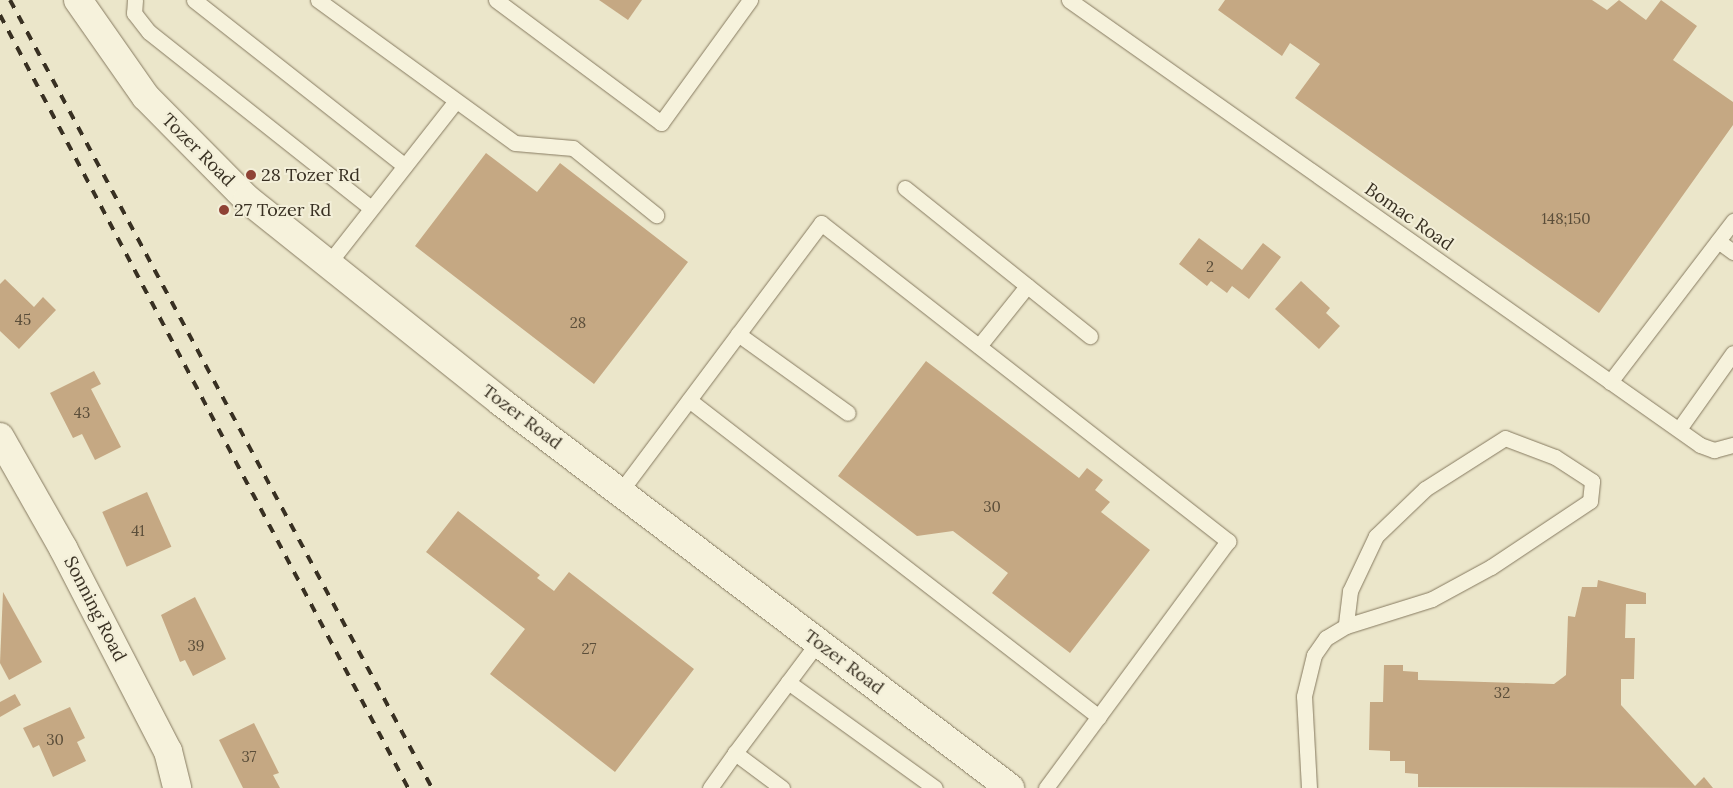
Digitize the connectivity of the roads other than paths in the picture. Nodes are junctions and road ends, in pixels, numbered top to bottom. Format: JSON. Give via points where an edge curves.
{"nodes":[{"id":1,"x":78,"y":0,"type":"edge"},
{"id":2,"x":135,"y":0,"type":"edge"},
{"id":3,"x":194,"y":0,"type":"edge"},
{"id":4,"x":318,"y":0,"type":"edge"},
{"id":5,"x":496,"y":0,"type":"edge"},
{"id":6,"x":750,"y":0,"type":"edge"},
{"id":7,"x":1068,"y":0,"type":"edge"},
{"id":8,"x":456,"y":101,"type":"junction"},
{"id":9,"x":405,"y":166,"type":"junction"},
{"id":10,"x":905,"y":188,"type":"dead end"},
{"id":11,"x":371,"y":208,"type":"junction"},
{"id":12,"x":656,"y":215,"type":"dead end"},
{"id":13,"x":1733,"y":221,"type":"edge"},
{"id":14,"x":1718,"y":241,"type":"junction"},
{"id":15,"x":1733,"y":252,"type":"edge"},
{"id":16,"x":328,"y":264,"type":"junction"},
{"id":17,"x":1027,"y":286,"type":"junction"},
{"id":18,"x":738,"y":334,"type":"junction"},
{"id":19,"x":1090,"y":336,"type":"dead end"},
{"id":20,"x":979,"y":346,"type":"junction"},
{"id":21,"x":1733,"y":353,"type":"edge"},
{"id":22,"x":1610,"y":382,"type":"junction"},
{"id":23,"x":689,"y":400,"type":"junction"},
{"id":24,"x":848,"y":413,"type":"dead end"},
{"id":25,"x":1679,"y":429,"type":"junction"},
{"id":26,"x":0,"y":437,"type":"edge"},
{"id":27,"x":1733,"y":445,"type":"edge"},
{"id":28,"x":620,"y":492,"type":"junction"},
{"id":29,"x":1346,"y":626,"type":"junction"},
{"id":30,"x":818,"y":642,"type":"junction"},
{"id":31,"x":788,"y":682,"type":"junction"},
{"id":32,"x":1099,"y":717,"type":"junction"},
{"id":33,"x":736,"y":753,"type":"junction"},
{"id":34,"x":1003,"y":786,"type":"edge"},
{"id":35,"x":177,"y":788,"type":"edge"},
{"id":36,"x":710,"y":788,"type":"edge"},
{"id":37,"x":782,"y":788,"type":"edge"},
{"id":38,"x":935,"y":788,"type":"edge"},
{"id":39,"x":1046,"y":788,"type":"edge"},
{"id":40,"x":1309,"y":788,"type":"edge"}],
"edges":[{"from":1,"to":16,"type":"main road","name":"Tozer Road","via":[[146,97],[196,152]]},
{"from":2,"to":11,"type":"lane","via":[[134,12],[148,32]]},
{"from":3,"to":9,"type":"lane"},
{"from":4,"to":8,"type":"lane"},
{"from":5,"to":6,"type":"lane","via":[[661,124]]},
{"from":7,"to":22,"type":"lane","name":"Bomac Road"},
{"from":8,"to":9,"type":"lane"},
{"from":8,"to":12,"type":"lane","via":[[515,143],[573,148]]},
{"from":9,"to":11,"type":"lane"},
{"from":10,"to":17,"type":"lane"},
{"from":11,"to":16,"type":"lane"},
{"from":13,"to":14,"type":"lane"},
{"from":14,"to":15,"type":"lane"},
{"from":14,"to":22,"type":"lane"},
{"from":16,"to":28,"type":"main road","name":"Tozer Road"},
{"from":17,"to":19,"type":"lane"},
{"from":17,"to":20,"type":"lane"},
{"from":18,"to":20,"type":"lane","via":[[821,223]]},
{"from":18,"to":23,"type":"lane"},
{"from":18,"to":24,"type":"lane"},
{"from":20,"to":32,"type":"lane","via":[[1228,541]]},
{"from":21,"to":25,"type":"lane"},
{"from":22,"to":25,"type":"lane","name":"Bomac Road"},
{"from":23,"to":28,"type":"lane"},
{"from":23,"to":32,"type":"lane"},
{"from":25,"to":27,"type":"lane","name":"Bomac Road","via":[[1714,450]]},
{"from":26,"to":35,"type":"main road","name":"Sonning Road","via":[[63,548],[168,751]]},
{"from":28,"to":30,"type":"main road","name":"Tozer Road"},
{"from":29,"to":29,"type":"lane","via":[[1432,599],[1491,567],[1590,501],[1592,482],[1555,457],[1505,438],[1425,489],[1376,536],[1350,591]]},
{"from":29,"to":40,"type":"lane","via":[[1326,638],[1314,655],[1304,696]]},
{"from":30,"to":31,"type":"lane"},
{"from":30,"to":34,"type":"main road","name":"Tozer Road"},
{"from":31,"to":33,"type":"lane"},
{"from":31,"to":38,"type":"lane"},
{"from":32,"to":39,"type":"lane"},
{"from":33,"to":36,"type":"lane"},
{"from":33,"to":37,"type":"lane"}]}
